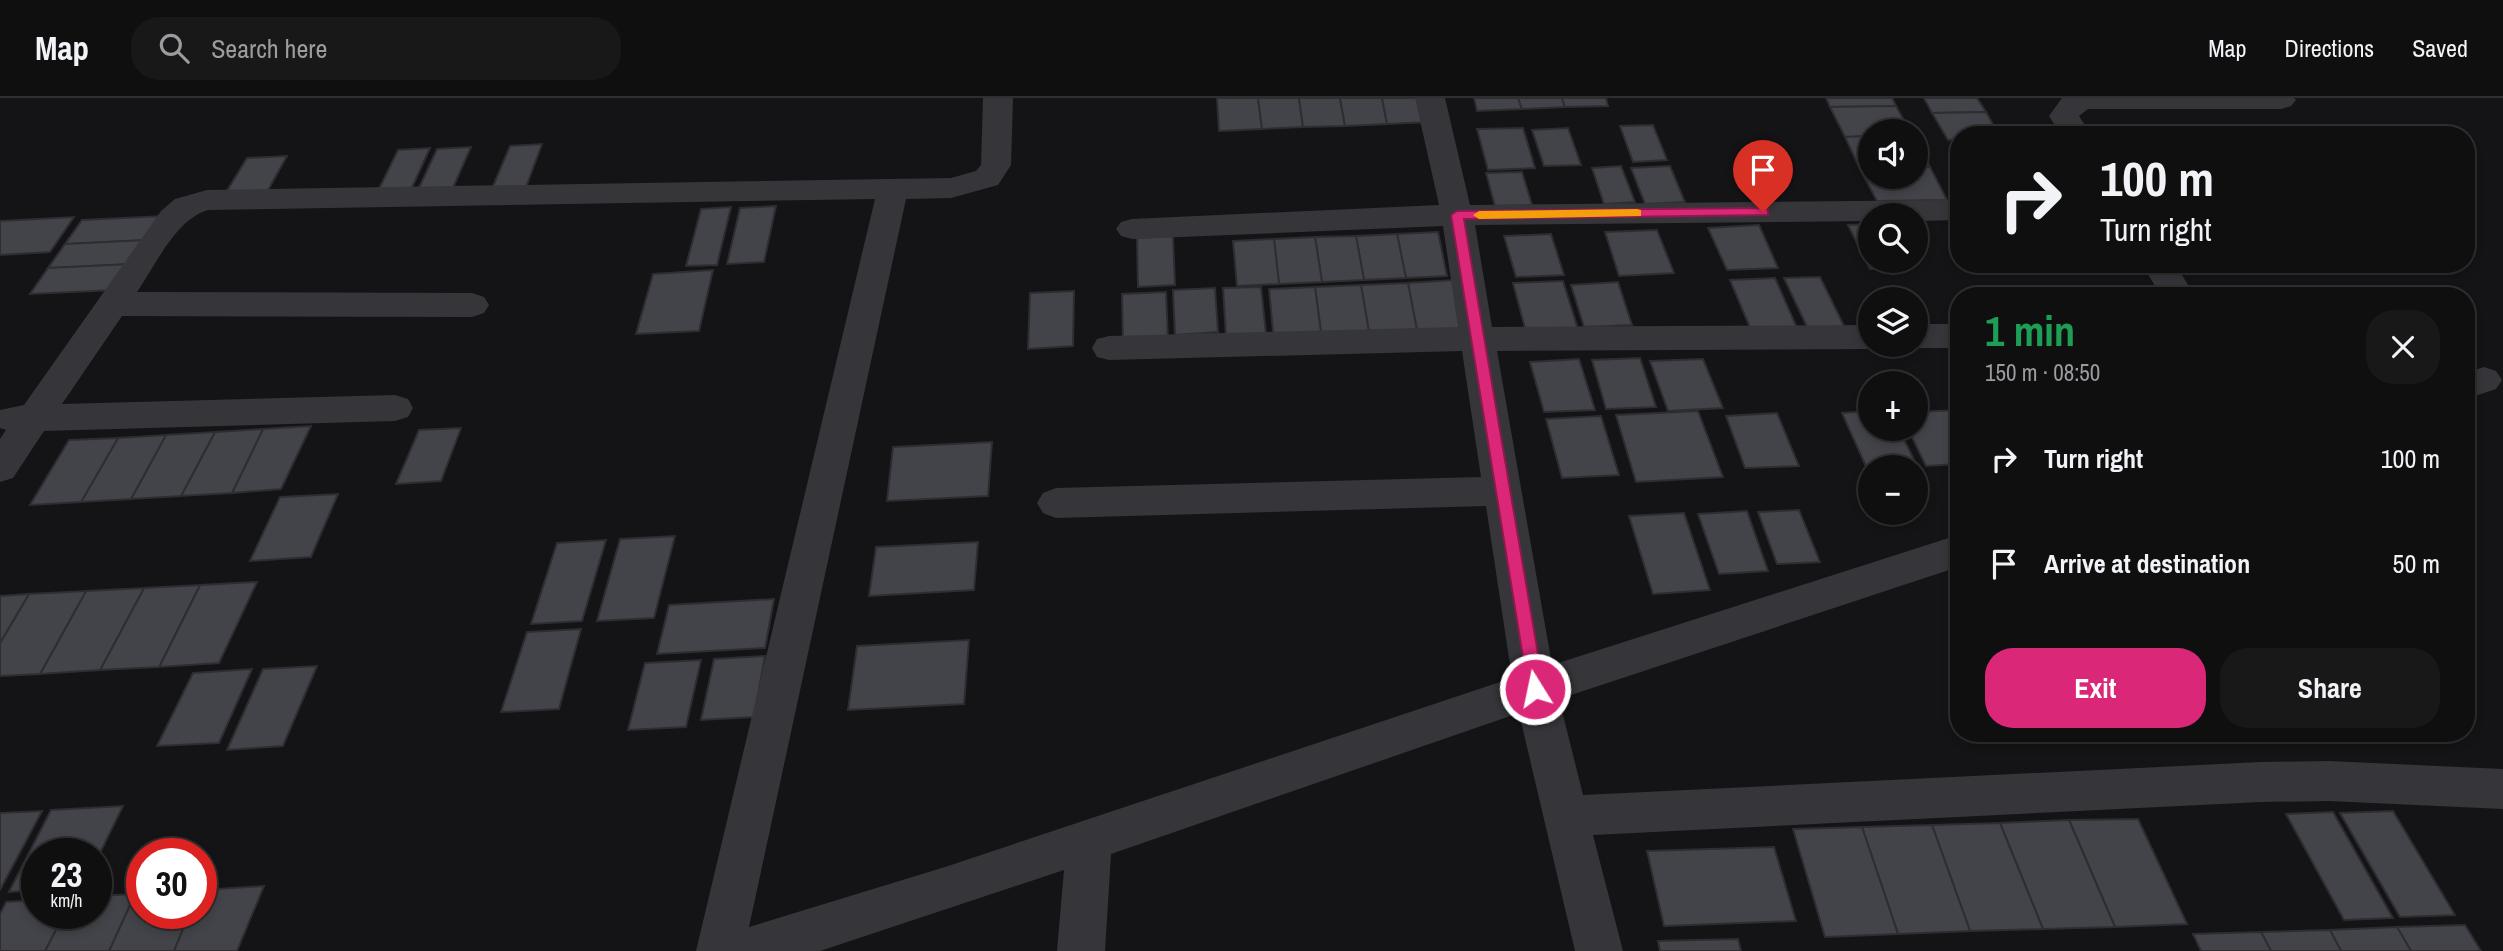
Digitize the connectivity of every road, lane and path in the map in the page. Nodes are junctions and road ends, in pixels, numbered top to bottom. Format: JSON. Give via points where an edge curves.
{"nodes":[{"id":1,"x":998,"y":98,"type":"edge"},
{"id":2,"x":1430,"y":98,"type":"edge"},
{"id":3,"x":2281,"y":100,"type":"dead end"},
{"id":4,"x":2070,"y":126,"type":"edge"},
{"id":5,"x":893,"y":189,"type":"junction"},
{"id":6,"x":1950,"y":210,"type":"edge"},
{"id":7,"x":1457,"y":215,"type":"junction"},
{"id":8,"x":1132,"y":229,"type":"dead end"},
{"id":9,"x":112,"y":304,"type":"junction"},
{"id":10,"x":472,"y":305,"type":"dead end"},
{"id":11,"x":1928,"y":336,"type":"edge"},
{"id":12,"x":1950,"y":336,"type":"edge"},
{"id":13,"x":1858,"y":337,"type":"edge"},
{"id":14,"x":1477,"y":339,"type":"junction"},
{"id":15,"x":1109,"y":348,"type":"dead end"},
{"id":16,"x":395,"y":408,"type":"dead end"},
{"id":17,"x":16,"y":419,"type":"edge"},
{"id":18,"x":0,"y":468,"type":"edge"},
{"id":19,"x":1502,"y":491,"type":"junction"},
{"id":20,"x":1056,"y":503,"type":"dead end"},
{"id":21,"x":1950,"y":554,"type":"edge"},
{"id":22,"x":1535,"y":689,"type":"junction"},
{"id":23,"x":2503,"y":789,"type":"edge"},
{"id":24,"x":1569,"y":816,"type":"junction"},
{"id":25,"x":1089,"y":841,"type":"junction"},
{"id":26,"x":720,"y":951,"type":"edge"},
{"id":27,"x":746,"y":951,"type":"edge"},
{"id":28,"x":1081,"y":951,"type":"edge"},
{"id":29,"x":1599,"y":951,"type":"edge"}],
"edges":[{"from":1,"to":5,"type":"street","via":[[996,165],[987,178],[951,188]]},
{"from":2,"to":7,"type":"street"},
{"from":3,"to":4,"type":"street","via":[[2080,101],[2066,109],[2064,116]]},
{"from":5,"to":9,"type":"street","via":[[207,200],[186,206],[172,218]]},
{"from":5,"to":26,"type":"street"},
{"from":6,"to":7,"type":"street"},
{"from":7,"to":8,"type":"street"},
{"from":7,"to":14,"type":"street"},
{"from":9,"to":10,"type":"street"},
{"from":9,"to":17,"type":"street"},
{"from":11,"to":12,"type":"street"},
{"from":13,"to":14,"type":"street"},
{"from":14,"to":15,"type":"street"},
{"from":14,"to":19,"type":"street"},
{"from":16,"to":17,"type":"street"},
{"from":17,"to":18,"type":"street"},
{"from":19,"to":20,"type":"street"},
{"from":19,"to":22,"type":"street"},
{"from":21,"to":22,"type":"street"},
{"from":22,"to":24,"type":"street"},
{"from":22,"to":25,"type":"street"},
{"from":23,"to":24,"type":"street","via":[[2329,780]]},
{"from":24,"to":29,"type":"street"},
{"from":25,"to":27,"type":"street"},
{"from":25,"to":28,"type":"street"}]}
